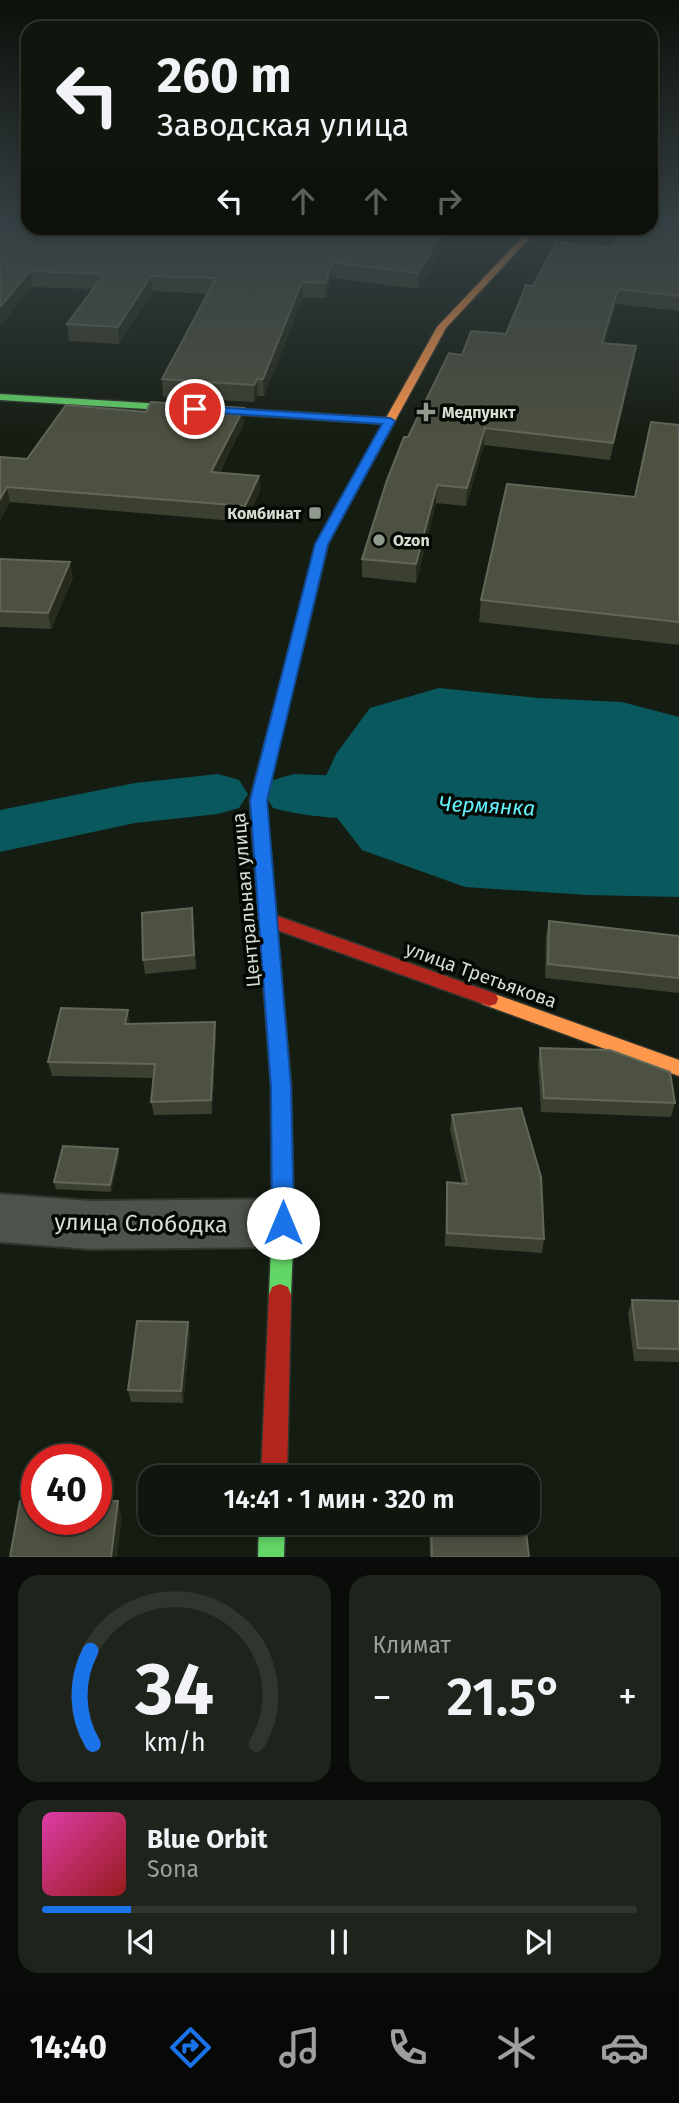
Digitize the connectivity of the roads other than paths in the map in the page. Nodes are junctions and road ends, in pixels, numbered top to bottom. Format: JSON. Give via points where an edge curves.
{"nodes":[{"id":1,"x":471,"y":296,"type":"edge"},
{"id":2,"x":0,"y":397,"type":"edge"},
{"id":3,"x":390,"y":421,"type":"junction"},
{"id":4,"x":269,"y":920,"type":"junction"},
{"id":5,"x":679,"y":1068,"type":"edge"},
{"id":6,"x":0,"y":1218,"type":"edge"},
{"id":7,"x":283,"y":1223,"type":"junction"},
{"id":8,"x":274,"y":1465,"type":"edge"},
{"id":9,"x":272,"y":1535,"type":"edge"},
{"id":10,"x":271,"y":1557,"type":"edge"}],
"edges":[{"from":1,"to":3,"type":"street","name":"Центральная улица","via":[[442,327]]},
{"from":2,"to":3,"type":"street"},
{"from":3,"to":4,"type":"street","name":"Центральная улица","via":[[322,544],[258,800]]},
{"from":4,"to":5,"type":"street","name":"улица Третьякова"},
{"from":4,"to":7,"type":"street","name":"Центральная улица","via":[[281,1087]]},
{"from":6,"to":7,"type":"street","name":"улица Слободка","via":[[90,1225]]},
{"from":7,"to":8,"type":"street","name":"Центральная улица"},
{"from":9,"to":10,"type":"street"}]}
